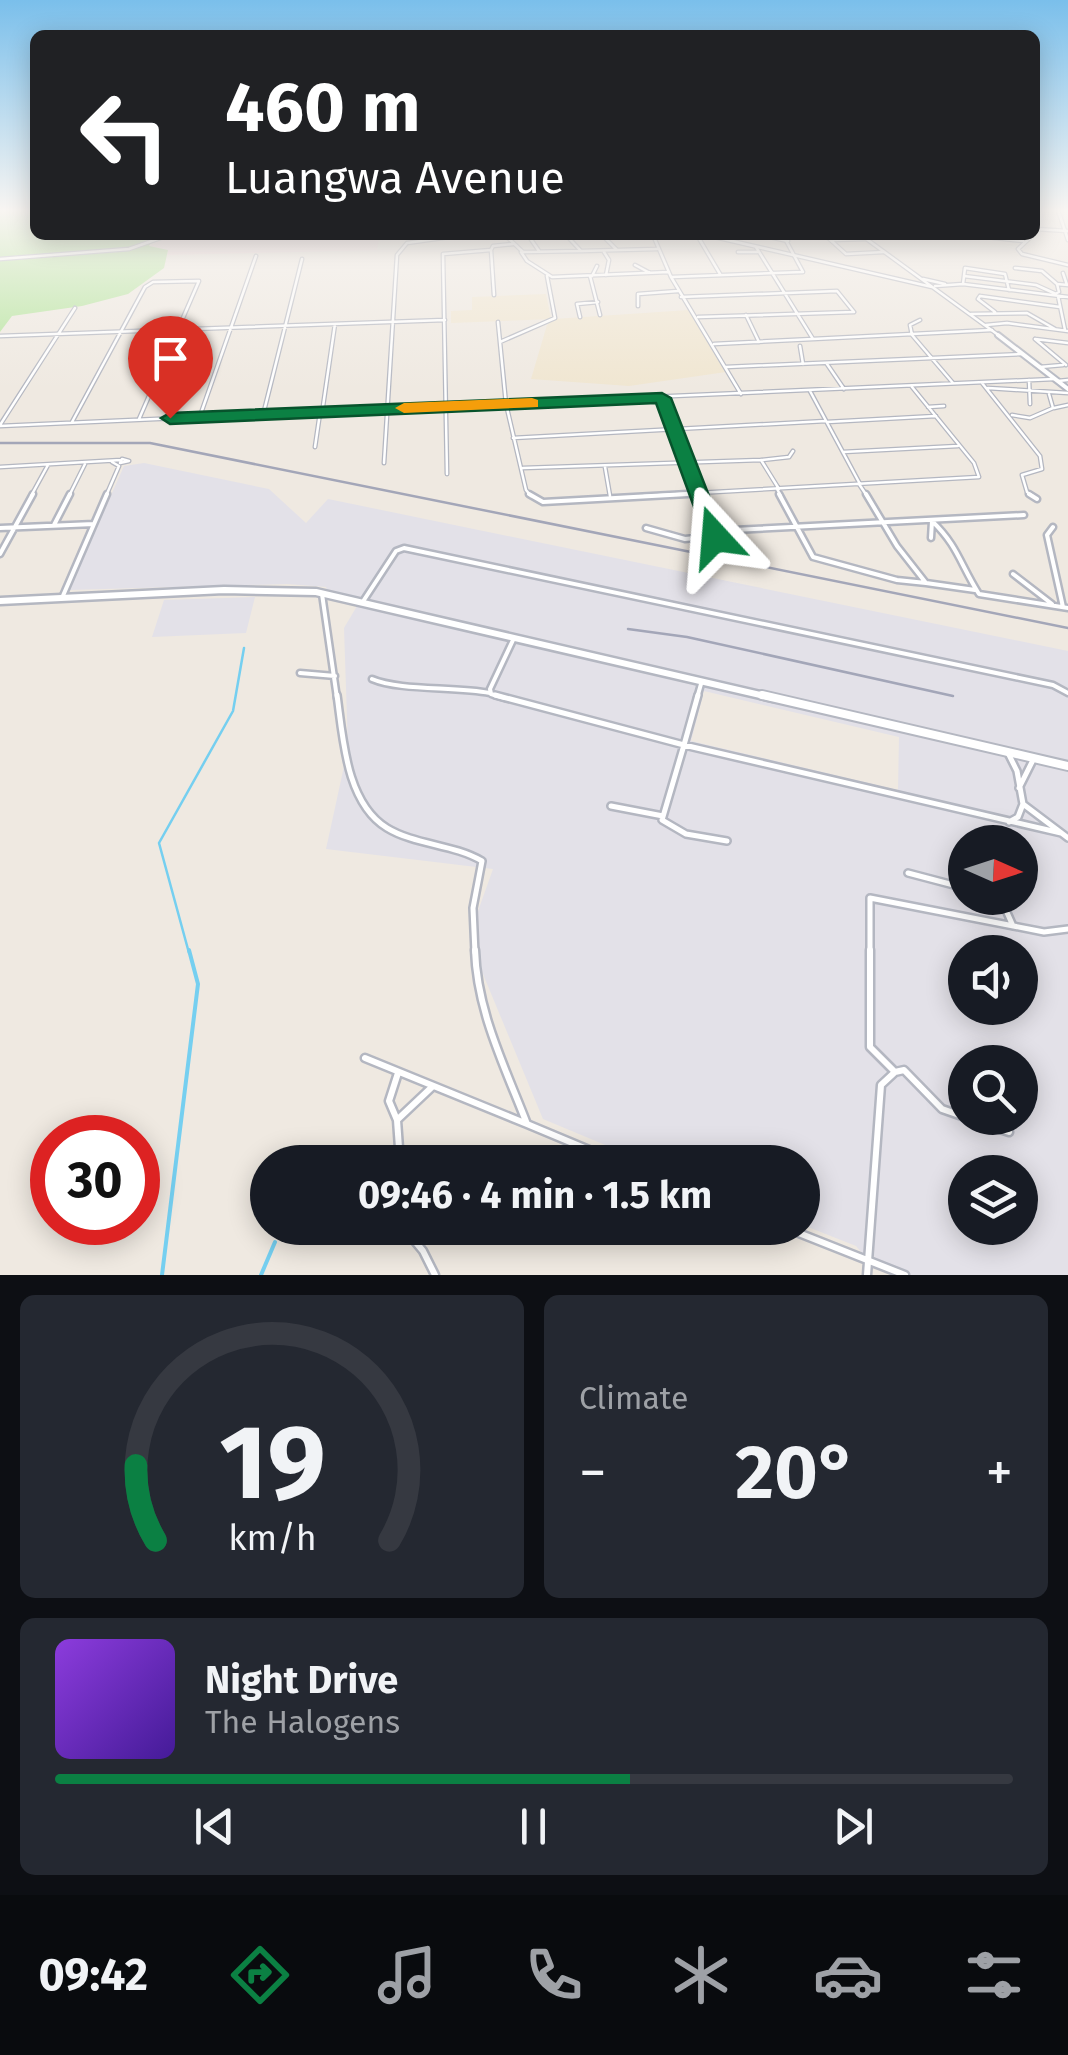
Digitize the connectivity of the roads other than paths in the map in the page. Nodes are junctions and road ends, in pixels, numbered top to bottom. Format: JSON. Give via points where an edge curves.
{"nodes":[{"id":1,"x":252,"y":270,"type":"edge"},
{"id":2,"x":300,"y":270,"type":"edge"},
{"id":3,"x":398,"y":270,"type":"edge"},
{"id":4,"x":443,"y":270,"type":"edge"},
{"id":5,"x":492,"y":270,"type":"edge"},
{"id":6,"x":540,"y":270,"type":"edge"},
{"id":7,"x":595,"y":270,"type":"edge"},
{"id":8,"x":607,"y":270,"type":"edge"},
{"id":9,"x":642,"y":270,"type":"edge"},
{"id":10,"x":667,"y":270,"type":"edge"},
{"id":11,"x":717,"y":270,"type":"edge"},
{"id":12,"x":768,"y":270,"type":"edge"},
{"id":13,"x":802,"y":270,"type":"edge"},
{"id":14,"x":858,"y":270,"type":"edge"},
{"id":15,"x":909,"y":270,"type":"edge"},
{"id":16,"x":965,"y":270,"type":"edge"},
{"id":17,"x":990,"y":270,"type":"edge"},
{"id":18,"x":1026,"y":270,"type":"edge"},
{"id":19,"x":770,"y":273,"type":"junction"},
{"id":20,"x":1064,"y":273,"type":"dead end"},
{"id":21,"x":650,"y":274,"type":"junction"},
{"id":22,"x":606,"y":275,"type":"junction"},
{"id":23,"x":670,"y":275,"type":"junction"},
{"id":24,"x":720,"y":275,"type":"junction"},
{"id":25,"x":547,"y":276,"type":"junction"},
{"id":26,"x":591,"y":276,"type":"junction"},
{"id":27,"x":964,"y":276,"type":"junction"},
{"id":28,"x":923,"y":279,"type":"junction"},
{"id":29,"x":1008,"y":282,"type":"junction"},
{"id":30,"x":962,"y":284,"type":"junction"},
{"id":31,"x":1057,"y":284,"type":"junction"},
{"id":32,"x":950,"y":285,"type":"junction"},
{"id":33,"x":1067,"y":285,"type":"edge"},
{"id":34,"x":936,"y":287,"type":"junction"},
{"id":35,"x":1009,"y":290,"type":"junction"},
{"id":36,"x":678,"y":292,"type":"junction"},
{"id":37,"x":782,"y":292,"type":"junction"},
{"id":38,"x":494,"y":295,"type":"dead end"},
{"id":39,"x":1056,"y":295,"type":"junction"},
{"id":40,"x":681,"y":297,"type":"junction"},
{"id":41,"x":1068,"y":297,"type":"edge"},
{"id":42,"x":598,"y":302,"type":"junction"},
{"id":43,"x":1035,"y":304,"type":"junction"},
{"id":44,"x":638,"y":306,"type":"dead end"},
{"id":45,"x":1060,"y":307,"type":"junction"},
{"id":46,"x":75,"y":308,"type":"dead end"},
{"id":47,"x":995,"y":312,"type":"junction"},
{"id":48,"x":796,"y":314,"type":"junction"},
{"id":49,"x":971,"y":314,"type":"junction"},
{"id":50,"x":1028,"y":314,"type":"junction"},
{"id":51,"x":600,"y":315,"type":"dead end"},
{"id":52,"x":746,"y":315,"type":"junction"},
{"id":53,"x":580,"y":316,"type":"dead end"},
{"id":54,"x":698,"y":317,"type":"junction"},
{"id":55,"x":445,"y":320,"type":"junction"},
{"id":56,"x":920,"y":320,"type":"dead end"},
{"id":57,"x":394,"y":322,"type":"junction"},
{"id":58,"x":498,"y":322,"type":"dead end"},
{"id":59,"x":335,"y":324,"type":"junction"},
{"id":60,"x":285,"y":326,"type":"junction"},
{"id":61,"x":986,"y":326,"type":"junction"},
{"id":62,"x":232,"y":328,"type":"junction"},
{"id":63,"x":178,"y":329,"type":"junction"},
{"id":64,"x":1055,"y":329,"type":"junction"},
{"id":65,"x":992,"y":330,"type":"junction"},
{"id":66,"x":120,"y":331,"type":"junction"},
{"id":67,"x":1067,"y":331,"type":"edge"},
{"id":68,"x":58,"y":334,"type":"junction"},
{"id":69,"x":912,"y":334,"type":"junction"},
{"id":70,"x":0,"y":336,"type":"edge"},
{"id":71,"x":813,"y":339,"type":"junction"},
{"id":72,"x":500,"y":342,"type":"junction"},
{"id":73,"x":759,"y":342,"type":"junction"},
{"id":74,"x":1068,"y":343,"type":"edge"},
{"id":75,"x":714,"y":344,"type":"junction"},
{"id":76,"x":800,"y":346,"type":"dead end"},
{"id":77,"x":1023,"y":354,"type":"junction"},
{"id":78,"x":932,"y":358,"type":"junction"},
{"id":79,"x":826,"y":363,"type":"junction"},
{"id":80,"x":802,"y":364,"type":"junction"},
{"id":81,"x":1067,"y":365,"type":"edge"},
{"id":82,"x":726,"y":367,"type":"junction"},
{"id":83,"x":1040,"y":368,"type":"junction"},
{"id":84,"x":1029,"y":380,"type":"junction"},
{"id":85,"x":1056,"y":380,"type":"junction"},
{"id":86,"x":1068,"y":380,"type":"edge"},
{"id":87,"x":982,"y":383,"type":"junction"},
{"id":88,"x":954,"y":384,"type":"junction"},
{"id":89,"x":911,"y":386,"type":"junction"},
{"id":90,"x":986,"y":388,"type":"junction"},
{"id":91,"x":844,"y":390,"type":"junction"},
{"id":92,"x":1027,"y":390,"type":"junction"},
{"id":93,"x":810,"y":391,"type":"junction"},
{"id":94,"x":1068,"y":391,"type":"edge"},
{"id":95,"x":741,"y":394,"type":"junction"},
{"id":96,"x":1048,"y":394,"type":"junction"},
{"id":97,"x":662,"y":398,"type":"junction"},
{"id":98,"x":506,"y":404,"type":"junction"},
{"id":99,"x":1030,"y":404,"type":"dead end"},
{"id":100,"x":1068,"y":405,"type":"edge"},
{"id":101,"x":944,"y":406,"type":"dead end"},
{"id":102,"x":447,"y":407,"type":"junction"},
{"id":103,"x":928,"y":407,"type":"junction"},
{"id":104,"x":1054,"y":408,"type":"junction"},
{"id":105,"x":388,"y":409,"type":"junction"},
{"id":106,"x":321,"y":413,"type":"junction"},
{"id":107,"x":262,"y":415,"type":"junction"},
{"id":108,"x":1009,"y":415,"type":"junction"},
{"id":109,"x":936,"y":416,"type":"junction"},
{"id":110,"x":200,"y":418,"type":"junction"},
{"id":111,"x":139,"y":420,"type":"junction"},
{"id":112,"x":72,"y":422,"type":"junction"},
{"id":113,"x":826,"y":422,"type":"junction"},
{"id":114,"x":0,"y":425,"type":"edge"},
{"id":115,"x":674,"y":431,"type":"junction"},
{"id":116,"x":514,"y":438,"type":"junction"},
{"id":117,"x":315,"y":446,"type":"dead end"},
{"id":118,"x":960,"y":446,"type":"junction"},
{"id":119,"x":793,"y":451,"type":"dead end"},
{"id":120,"x":843,"y":452,"type":"junction"},
{"id":121,"x":760,"y":460,"type":"junction"},
{"id":122,"x":384,"y":462,"type":"dead end"},
{"id":123,"x":688,"y":463,"type":"junction"},
{"id":124,"x":85,"y":464,"type":"junction"},
{"id":125,"x":48,"y":465,"type":"junction"},
{"id":126,"x":605,"y":466,"type":"junction"},
{"id":127,"x":0,"y":468,"type":"edge"},
{"id":128,"x":524,"y":468,"type":"junction"},
{"id":129,"x":447,"y":474,"type":"dead end"},
{"id":130,"x":860,"y":484,"type":"junction"},
{"id":131,"x":778,"y":489,"type":"junction"},
{"id":132,"x":700,"y":494,"type":"junction"},
{"id":133,"x":610,"y":497,"type":"junction"},
{"id":134,"x":1038,"y":499,"type":"dead end"},
{"id":135,"x":1024,"y":515,"type":"dead end"},
{"id":136,"x":932,"y":520,"type":"junction"},
{"id":137,"x":881,"y":522,"type":"junction"},
{"id":138,"x":94,"y":524,"type":"junction"},
{"id":139,"x":54,"y":525,"type":"junction"},
{"id":140,"x":14,"y":527,"type":"junction"},
{"id":141,"x":797,"y":527,"type":"junction"},
{"id":142,"x":0,"y":528,"type":"edge"},
{"id":143,"x":646,"y":528,"type":"dead end"},
{"id":144,"x":1053,"y":528,"type":"dead end"},
{"id":145,"x":714,"y":531,"type":"junction"},
{"id":146,"x":931,"y":538,"type":"dead end"},
{"id":147,"x":0,"y":554,"type":"edge"},
{"id":148,"x":1013,"y":574,"type":"dead end"},
{"id":149,"x":926,"y":583,"type":"junction"},
{"id":150,"x":976,"y":590,"type":"junction"},
{"id":151,"x":322,"y":594,"type":"junction"},
{"id":152,"x":62,"y":598,"type":"junction"},
{"id":153,"x":0,"y":601,"type":"edge"},
{"id":154,"x":362,"y":603,"type":"junction"},
{"id":155,"x":1062,"y":607,"type":"edge"},
{"id":156,"x":514,"y":638,"type":"junction"},
{"id":157,"x":300,"y":673,"type":"dead end"},
{"id":158,"x":335,"y":676,"type":"junction"},
{"id":159,"x":372,"y":678,"type":"dead end"},
{"id":160,"x":701,"y":682,"type":"junction"},
{"id":161,"x":491,"y":693,"type":"junction"},
{"id":162,"x":1068,"y":693,"type":"edge"},
{"id":163,"x":684,"y":745,"type":"junction"},
{"id":164,"x":1007,"y":752,"type":"junction"},
{"id":165,"x":1034,"y":758,"type":"junction"},
{"id":166,"x":1068,"y":766,"type":"edge"},
{"id":167,"x":1019,"y":788,"type":"junction"},
{"id":168,"x":1023,"y":804,"type":"junction"},
{"id":169,"x":611,"y":806,"type":"dead end"},
{"id":170,"x":663,"y":816,"type":"junction"},
{"id":171,"x":1008,"y":822,"type":"junction"},
{"id":172,"x":1061,"y":833,"type":"junction"},
{"id":173,"x":1068,"y":838,"type":"edge"},
{"id":174,"x":727,"y":841,"type":"dead end"},
{"id":175,"x":908,"y":873,"type":"dead end"},
{"id":176,"x":948,"y":884,"type":"edge"},
{"id":177,"x":1009,"y":915,"type":"edge"},
{"id":178,"x":1013,"y":926,"type":"junction"},
{"id":179,"x":1068,"y":929,"type":"edge"},
{"id":180,"x":365,"y":1058,"type":"dead end"},
{"id":181,"x":398,"y":1072,"type":"junction"},
{"id":182,"x":895,"y":1072,"type":"junction"},
{"id":183,"x":432,"y":1086,"type":"junction"},
{"id":184,"x":948,"y":1111,"type":"edge"},
{"id":185,"x":397,"y":1120,"type":"junction"},
{"id":186,"x":527,"y":1124,"type":"junction"},
{"id":187,"x":399,"y":1145,"type":"edge"},
{"id":188,"x":577,"y":1145,"type":"edge"},
{"id":189,"x":820,"y":1241,"type":"edge"},
{"id":190,"x":415,"y":1245,"type":"edge"},
{"id":191,"x":868,"y":1260,"type":"junction"},
{"id":192,"x":435,"y":1275,"type":"edge"},
{"id":193,"x":867,"y":1275,"type":"edge"},
{"id":194,"x":905,"y":1275,"type":"edge"}],
"edges":[{"from":1,"to":62,"type":"street"},
{"from":2,"to":60,"type":"street"},
{"from":3,"to":57,"type":"street"},
{"from":4,"to":55,"type":"street"},
{"from":5,"to":38,"type":"street"},
{"from":6,"to":25,"type":"street"},
{"from":7,"to":26,"type":"street"},
{"from":8,"to":22,"type":"street"},
{"from":9,"to":21,"type":"street"},
{"from":10,"to":23,"type":"street"},
{"from":11,"to":24,"type":"street"},
{"from":12,"to":19,"type":"street"},
{"from":13,"to":19,"type":"street"},
{"from":14,"to":34,"type":"street"},
{"from":15,"to":28,"type":"street"},
{"from":16,"to":27,"type":"street"},
{"from":17,"to":29,"type":"street","via":[[1006,274]]},
{"from":18,"to":31,"type":"street"},
{"from":19,"to":24,"type":"street"},
{"from":19,"to":37,"type":"street"},
{"from":20,"to":33,"type":"street"},
{"from":21,"to":22,"type":"street"},
{"from":21,"to":23,"type":"street"},
{"from":22,"to":26,"type":"street"},
{"from":23,"to":24,"type":"street"},
{"from":23,"to":36,"type":"street"},
{"from":25,"to":26,"type":"street"},
{"from":25,"to":72,"type":"street","via":[[554,318]]},
{"from":26,"to":42,"type":"street"},
{"from":27,"to":29,"type":"street"},
{"from":27,"to":30,"type":"street"},
{"from":28,"to":32,"type":"street"},
{"from":28,"to":34,"type":"street"},
{"from":29,"to":35,"type":"street"},
{"from":29,"to":39,"type":"street"},
{"from":30,"to":32,"type":"street"},
{"from":30,"to":35,"type":"street"},
{"from":31,"to":33,"type":"street"},
{"from":31,"to":39,"type":"street"},
{"from":32,"to":34,"type":"street"},
{"from":34,"to":49,"type":"street"},
{"from":35,"to":39,"type":"street"},
{"from":36,"to":40,"type":"street"},
{"from":36,"to":44,"type":"street","via":[[638,294]]},
{"from":37,"to":40,"type":"street"},
{"from":37,"to":48,"type":"street"},
{"from":37,"to":48,"type":"street","via":[[837,291],[854,312]]},
{"from":39,"to":41,"type":"street"},
{"from":39,"to":45,"type":"street"},
{"from":40,"to":54,"type":"street"},
{"from":42,"to":51,"type":"street"},
{"from":42,"to":53,"type":"street","via":[[576,304]]},
{"from":43,"to":45,"type":"street"},
{"from":43,"to":47,"type":"street","via":[[978,297]]},
{"from":43,"to":50,"type":"street"},
{"from":45,"to":67,"type":"street"},
{"from":46,"to":68,"type":"street"},
{"from":47,"to":49,"type":"street"},
{"from":47,"to":50,"type":"street"},
{"from":48,"to":52,"type":"street"},
{"from":48,"to":71,"type":"street"},
{"from":49,"to":61,"type":"street"},
{"from":50,"to":64,"type":"street"},
{"from":52,"to":54,"type":"street"},
{"from":52,"to":73,"type":"street"},
{"from":54,"to":75,"type":"street"},
{"from":55,"to":57,"type":"street"},
{"from":55,"to":102,"type":"street"},
{"from":56,"to":69,"type":"street","via":[[910,325]]},
{"from":57,"to":59,"type":"street"},
{"from":57,"to":105,"type":"street"},
{"from":58,"to":72,"type":"street"},
{"from":59,"to":60,"type":"street"},
{"from":59,"to":106,"type":"street"},
{"from":60,"to":62,"type":"street"},
{"from":60,"to":107,"type":"street"},
{"from":61,"to":64,"type":"street"},
{"from":61,"to":65,"type":"street"},
{"from":62,"to":63,"type":"street"},
{"from":62,"to":110,"type":"street"},
{"from":63,"to":66,"type":"street"},
{"from":63,"to":66,"type":"street","via":[[199,282],[147,285]]},
{"from":63,"to":111,"type":"street"},
{"from":64,"to":67,"type":"street"},
{"from":65,"to":69,"type":"street"},
{"from":65,"to":77,"type":"street"},
{"from":66,"to":68,"type":"street"},
{"from":66,"to":112,"type":"street"},
{"from":68,"to":70,"type":"street"},
{"from":68,"to":114,"type":"street"},
{"from":69,"to":71,"type":"street"},
{"from":69,"to":78,"type":"street"},
{"from":71,"to":73,"type":"street"},
{"from":72,"to":98,"type":"street"},
{"from":73,"to":75,"type":"street"},
{"from":74,"to":81,"type":"street","via":[[1035,340]]},
{"from":75,"to":82,"type":"street"},
{"from":76,"to":80,"type":"street"},
{"from":77,"to":78,"type":"street"},
{"from":77,"to":83,"type":"street"},
{"from":78,"to":79,"type":"street"},
{"from":78,"to":88,"type":"street"},
{"from":79,"to":80,"type":"street"},
{"from":79,"to":91,"type":"street"},
{"from":80,"to":82,"type":"street"},
{"from":81,"to":83,"type":"street"},
{"from":82,"to":95,"type":"street"},
{"from":83,"to":85,"type":"street"},
{"from":84,"to":85,"type":"street"},
{"from":84,"to":87,"type":"street"},
{"from":84,"to":92,"type":"street"},
{"from":85,"to":86,"type":"street"},
{"from":85,"to":94,"type":"street"},
{"from":87,"to":88,"type":"street"},
{"from":87,"to":90,"type":"street"},
{"from":88,"to":89,"type":"street"},
{"from":89,"to":91,"type":"street"},
{"from":89,"to":103,"type":"street"},
{"from":90,"to":92,"type":"street"},
{"from":90,"to":108,"type":"street"},
{"from":91,"to":93,"type":"street"},
{"from":92,"to":96,"type":"street"},
{"from":92,"to":99,"type":"street"},
{"from":93,"to":95,"type":"street"},
{"from":93,"to":113,"type":"street"},
{"from":94,"to":96,"type":"street"},
{"from":95,"to":97,"type":"street"},
{"from":96,"to":104,"type":"street"},
{"from":97,"to":98,"type":"street"},
{"from":97,"to":115,"type":"street"},
{"from":98,"to":102,"type":"street"},
{"from":98,"to":116,"type":"street"},
{"from":100,"to":104,"type":"street"},
{"from":101,"to":103,"type":"street"},
{"from":102,"to":105,"type":"street"},
{"from":102,"to":129,"type":"street"},
{"from":103,"to":109,"type":"street"},
{"from":104,"to":108,"type":"street","via":[[1030,418]]},
{"from":105,"to":106,"type":"street"},
{"from":105,"to":122,"type":"street"},
{"from":106,"to":107,"type":"street"},
{"from":106,"to":117,"type":"street"},
{"from":107,"to":110,"type":"street"},
{"from":108,"to":134,"type":"street","via":[[1044,465],[1022,475],[1027,492]]},
{"from":109,"to":113,"type":"street"},
{"from":109,"to":118,"type":"street"},
{"from":110,"to":111,"type":"street"},
{"from":111,"to":112,"type":"street"},
{"from":112,"to":114,"type":"street"},
{"from":113,"to":115,"type":"street"},
{"from":113,"to":120,"type":"street"},
{"from":115,"to":116,"type":"street"},
{"from":115,"to":123,"type":"street"},
{"from":116,"to":128,"type":"street"},
{"from":118,"to":120,"type":"street"},
{"from":118,"to":130,"type":"street","via":[[979,477]]},
{"from":119,"to":121,"type":"street"},
{"from":120,"to":130,"type":"street"},
{"from":121,"to":123,"type":"street"},
{"from":121,"to":131,"type":"street"},
{"from":123,"to":126,"type":"street"},
{"from":123,"to":132,"type":"street"},
{"from":124,"to":125,"type":"street"},
{"from":124,"to":138,"type":"street","via":[[119,463]]},
{"from":124,"to":139,"type":"street"},
{"from":125,"to":127,"type":"street"},
{"from":125,"to":140,"type":"street"},
{"from":126,"to":128,"type":"street"},
{"from":126,"to":133,"type":"street"},
{"from":128,"to":133,"type":"street","via":[[526,490],[537,501]]},
{"from":130,"to":131,"type":"street"},
{"from":130,"to":137,"type":"street"},
{"from":131,"to":132,"type":"street"},
{"from":131,"to":141,"type":"street"},
{"from":132,"to":133,"type":"street"},
{"from":132,"to":145,"type":"street"},
{"from":135,"to":136,"type":"street"},
{"from":136,"to":137,"type":"street"},
{"from":136,"to":146,"type":"street"},
{"from":136,"to":150,"type":"street","via":[[956,544]]},
{"from":137,"to":141,"type":"street"},
{"from":137,"to":149,"type":"street"},
{"from":138,"to":139,"type":"street"},
{"from":138,"to":152,"type":"street"},
{"from":139,"to":140,"type":"street"},
{"from":140,"to":142,"type":"street"},
{"from":140,"to":147,"type":"street"},
{"from":141,"to":145,"type":"street"},
{"from":141,"to":149,"type":"street","via":[[813,558]]},
{"from":143,"to":145,"type":"street","via":[[685,539],[714,538]]},
{"from":144,"to":155,"type":"street","via":[[1047,534]]},
{"from":148,"to":155,"type":"street"},
{"from":149,"to":150,"type":"street"},
{"from":150,"to":155,"type":"street"},
{"from":151,"to":152,"type":"main road","via":[[274,589]]},
{"from":151,"to":154,"type":"main road"},
{"from":151,"to":158,"type":"street"},
{"from":152,"to":153,"type":"main road"},
{"from":154,"to":156,"type":"main road"},
{"from":154,"to":162,"type":"street","via":[[404,548]]},
{"from":156,"to":160,"type":"main road"},
{"from":156,"to":161,"type":"street"},
{"from":157,"to":158,"type":"street"},
{"from":158,"to":186,"type":"street","via":[[344,746],[362,806],[388,829],[482,862],[473,908],[476,980]]},
{"from":159,"to":161,"type":"street","via":[[386,685]]},
{"from":160,"to":163,"type":"street"},
{"from":160,"to":164,"type":"main road"},
{"from":161,"to":163,"type":"street"},
{"from":163,"to":170,"type":"street"},
{"from":163,"to":171,"type":"street"},
{"from":164,"to":165,"type":"main road"},
{"from":164,"to":167,"type":"street"},
{"from":165,"to":166,"type":"main road"},
{"from":165,"to":167,"type":"street"},
{"from":167,"to":168,"type":"street"},
{"from":168,"to":171,"type":"street"},
{"from":168,"to":172,"type":"street"},
{"from":169,"to":170,"type":"street"},
{"from":170,"to":174,"type":"street","via":[[686,834]]},
{"from":171,"to":172,"type":"street"},
{"from":172,"to":173,"type":"street"},
{"from":175,"to":176,"type":"street"},
{"from":177,"to":178,"type":"street"},
{"from":178,"to":179,"type":"street"},
{"from":178,"to":182,"type":"street","via":[[870,898],[870,1047]]},
{"from":180,"to":181,"type":"street"},
{"from":181,"to":183,"type":"street"},
{"from":181,"to":185,"type":"street","via":[[389,1101]]},
{"from":182,"to":184,"type":"street","via":[[904,1070]]},
{"from":182,"to":191,"type":"street","via":[[882,1085]]},
{"from":183,"to":185,"type":"street"},
{"from":183,"to":186,"type":"street"},
{"from":185,"to":187,"type":"street"},
{"from":186,"to":188,"type":"street"},
{"from":189,"to":191,"type":"street"},
{"from":190,"to":192,"type":"street"},
{"from":191,"to":193,"type":"street"},
{"from":191,"to":194,"type":"street"}]}
